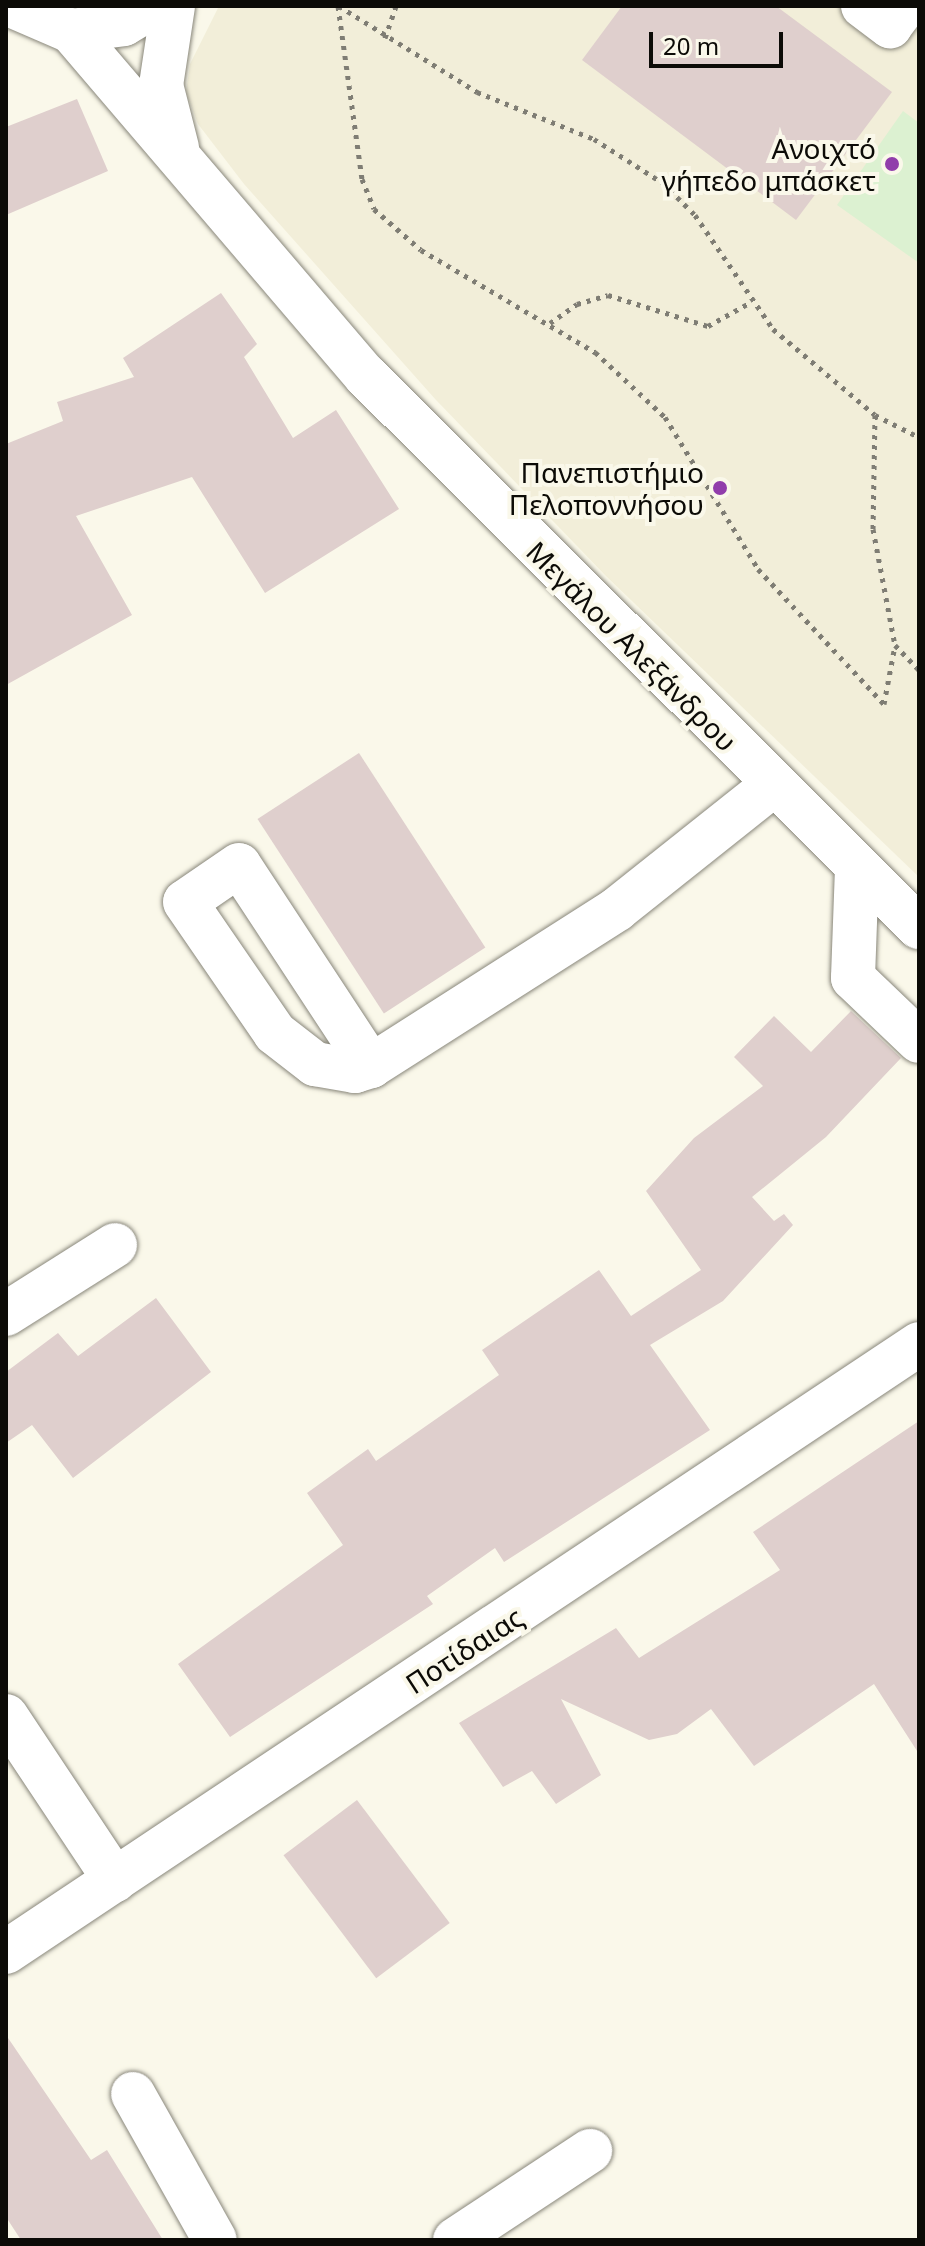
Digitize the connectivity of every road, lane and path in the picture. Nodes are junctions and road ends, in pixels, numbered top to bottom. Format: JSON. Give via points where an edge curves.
{"nodes":[{"id":1,"x":154,"y":6,"type":"edge"},
{"id":2,"x":173,"y":6,"type":"edge"},
{"id":3,"x":338,"y":6,"type":"edge"},
{"id":4,"x":396,"y":6,"type":"edge"},
{"id":5,"x":863,"y":6,"type":"edge"},
{"id":6,"x":905,"y":6,"type":"edge"},
{"id":7,"x":35,"y":23,"type":"edge"},
{"id":8,"x":385,"y":38,"type":"junction"},
{"id":9,"x":192,"y":179,"type":"junction"},
{"id":10,"x":751,"y":302,"type":"junction"},
{"id":11,"x":550,"y":323,"type":"junction"},
{"id":12,"x":875,"y":415,"type":"junction"},
{"id":13,"x":919,"y":437,"type":"edge"},
{"id":14,"x":895,"y":645,"type":"junction"},
{"id":15,"x":919,"y":670,"type":"edge"},
{"id":16,"x":773,"y":785,"type":"junction"},
{"id":17,"x":857,"y":868,"type":"junction"},
{"id":18,"x":919,"y":927,"type":"edge"},
{"id":19,"x":919,"y":1041,"type":"edge"},
{"id":20,"x":371,"y":1066,"type":"junction"},
{"id":21,"x":115,"y":1245,"type":"dead end"},
{"id":22,"x":6,"y":1314,"type":"edge"},
{"id":23,"x":919,"y":1344,"type":"edge"},
{"id":24,"x":6,"y":1716,"type":"edge"},
{"id":25,"x":115,"y":1880,"type":"junction"},
{"id":26,"x":6,"y":1952,"type":"edge"},
{"id":27,"x":133,"y":2094,"type":"dead end"},
{"id":28,"x":590,"y":2151,"type":"dead end"},
{"id":29,"x":215,"y":2240,"type":"edge"},
{"id":30,"x":455,"y":2240,"type":"edge"}],
"edges":[{"from":1,"to":7,"type":"street","via":[[124,24]]},
{"from":2,"to":9,"type":"street","via":[[161,85],[166,120]]},
{"from":3,"to":8,"type":"path"},
{"from":3,"to":11,"type":"path","via":[[362,179],[374,209],[421,250]]},
{"from":4,"to":8,"type":"path"},
{"from":5,"to":6,"type":"street","via":[[890,26]]},
{"from":7,"to":9,"type":"street","name":"Μεγάλου Αλεξάνδρου"},
{"from":8,"to":10,"type":"path","via":[[477,92],[594,139],[663,183],[695,215]]},
{"from":9,"to":16,"type":"street","name":"Μεγάλου Αλεξάνδρου","via":[[366,376]]},
{"from":10,"to":11,"type":"path","via":[[708,326],[608,295],[577,304]]},
{"from":10,"to":12,"type":"path","via":[[773,329]]},
{"from":11,"to":14,"type":"path","via":[[595,352],[665,417],[758,569],[884,704]]},
{"from":12,"to":13,"type":"path"},
{"from":12,"to":14,"type":"path","via":[[873,529]]},
{"from":14,"to":15,"type":"path"},
{"from":16,"to":17,"type":"street","name":"Μεγάλου Αλεξάνδρου"},
{"from":16,"to":20,"type":"street","via":[[617,909]]},
{"from":17,"to":18,"type":"street","name":"Μεγάλου Αλεξάνδρου"},
{"from":17,"to":19,"type":"street","via":[[853,978]]},
{"from":20,"to":20,"type":"street","via":[[330,1069],[287,1044],[252,1007],[185,902],[239,865]]},
{"from":21,"to":22,"type":"street"},
{"from":23,"to":25,"type":"street","name":"Ποτίδαιας"},
{"from":24,"to":25,"type":"street"},
{"from":25,"to":26,"type":"street","name":"Ποτίδαιας"},
{"from":27,"to":29,"type":"street"},
{"from":28,"to":30,"type":"street"}]}
